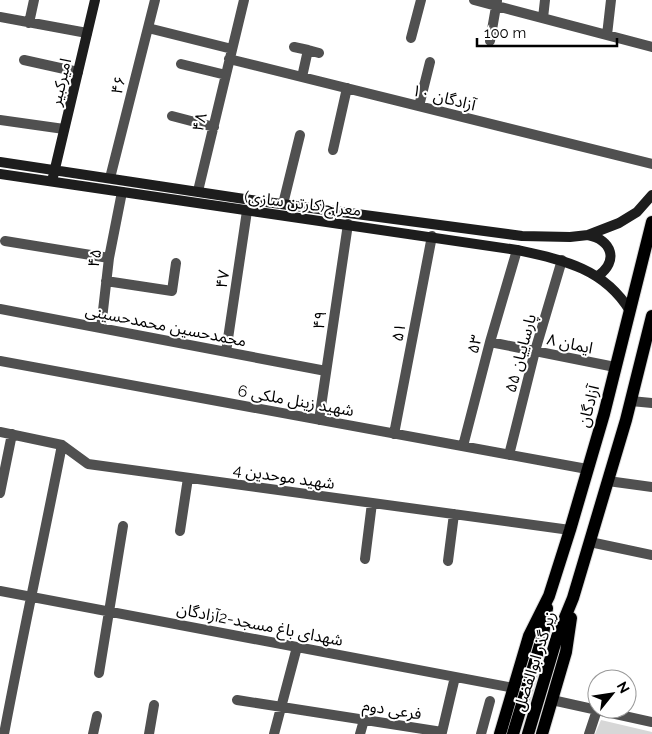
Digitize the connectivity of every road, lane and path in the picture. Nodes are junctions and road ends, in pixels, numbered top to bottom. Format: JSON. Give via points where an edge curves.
{"nodes":[{"id":1,"x":34,"y":0,"type":"edge"},
{"id":2,"x":95,"y":0,"type":"edge"},
{"id":3,"x":155,"y":0,"type":"edge"},
{"id":4,"x":244,"y":0,"type":"edge"},
{"id":5,"x":421,"y":0,"type":"edge"},
{"id":6,"x":474,"y":0,"type":"edge"},
{"id":7,"x":546,"y":0,"type":"edge"},
{"id":8,"x":610,"y":0,"type":"edge"},
{"id":9,"x":497,"y":3,"type":"edge"},
{"id":10,"x":0,"y":17,"type":"edge"},
{"id":11,"x":543,"y":18,"type":"junction"},
{"id":12,"x":29,"y":23,"type":"junction"},
{"id":13,"x":148,"y":28,"type":"junction"},
{"id":14,"x":87,"y":34,"type":"junction"},
{"id":15,"x":607,"y":35,"type":"junction"},
{"id":16,"x":411,"y":38,"type":"dead end"},
{"id":17,"x":490,"y":41,"type":"dead end"},
{"id":18,"x":294,"y":47,"type":"dead end"},
{"id":19,"x":652,"y":47,"type":"edge"},
{"id":20,"x":308,"y":50,"type":"junction"},
{"id":21,"x":319,"y":53,"type":"dead end"},
{"id":22,"x":231,"y":54,"type":"junction"},
{"id":23,"x":24,"y":60,"type":"dead end"},
{"id":24,"x":430,"y":62,"type":"dead end"},
{"id":25,"x":181,"y":64,"type":"dead end"},
{"id":26,"x":78,"y":72,"type":"junction"},
{"id":27,"x":226,"y":75,"type":"junction"},
{"id":28,"x":302,"y":77,"type":"junction"},
{"id":29,"x":347,"y":88,"type":"junction"},
{"id":30,"x":419,"y":106,"type":"junction"},
{"id":31,"x":172,"y":116,"type":"dead end"},
{"id":32,"x":0,"y":120,"type":"edge"},
{"id":33,"x":214,"y":127,"type":"junction"},
{"id":34,"x":64,"y":129,"type":"junction"},
{"id":35,"x":300,"y":136,"type":"dead end"},
{"id":36,"x":333,"y":150,"type":"dead end"},
{"id":37,"x":0,"y":162,"type":"edge"},
{"id":38,"x":652,"y":164,"type":"edge"},
{"id":39,"x":54,"y":171,"type":"junction"},
{"id":40,"x":0,"y":174,"type":"edge"},
{"id":41,"x":110,"y":178,"type":"junction"},
{"id":42,"x":52,"y":182,"type":"junction"},
{"id":43,"x":122,"y":192,"type":"junction"},
{"id":44,"x":198,"y":192,"type":"junction"},
{"id":45,"x":652,"y":195,"type":"edge"},
{"id":46,"x":283,"y":204,"type":"junction"},
{"id":47,"x":247,"y":211,"type":"junction"},
{"id":48,"x":652,"y":222,"type":"edge"},
{"id":49,"x":348,"y":224,"type":"junction"},
{"id":50,"x":588,"y":235,"type":"junction"},
{"id":51,"x":432,"y":236,"type":"junction"},
{"id":52,"x":5,"y":241,"type":"dead end"},
{"id":53,"x":518,"y":250,"type":"junction"},
{"id":54,"x":109,"y":258,"type":"junction"},
{"id":55,"x":562,"y":260,"type":"junction"},
{"id":56,"x":176,"y":263,"type":"dead end"},
{"id":57,"x":598,"y":276,"type":"junction"},
{"id":58,"x":106,"y":281,"type":"junction"},
{"id":59,"x":0,"y":309,"type":"edge"},
{"id":60,"x":630,"y":311,"type":"junction"},
{"id":61,"x":652,"y":316,"type":"edge"},
{"id":62,"x":101,"y":328,"type":"junction"},
{"id":63,"x":490,"y":342,"type":"junction"},
{"id":64,"x":535,"y":351,"type":"junction"},
{"id":65,"x":226,"y":352,"type":"junction"},
{"id":66,"x":0,"y":361,"type":"edge"},
{"id":67,"x":615,"y":367,"type":"junction"},
{"id":68,"x":326,"y":371,"type":"junction"},
{"id":69,"x":631,"y":401,"type":"junction"},
{"id":70,"x":652,"y":403,"type":"edge"},
{"id":71,"x":320,"y":420,"type":"junction"},
{"id":72,"x":0,"y":432,"type":"edge"},
{"id":73,"x":12,"y":434,"type":"junction"},
{"id":74,"x":394,"y":434,"type":"junction"},
{"id":75,"x":62,"y":445,"type":"junction"},
{"id":76,"x":463,"y":446,"type":"junction"},
{"id":77,"x":508,"y":455,"type":"junction"},
{"id":78,"x":587,"y":469,"type":"junction"},
{"id":79,"x":188,"y":478,"type":"junction"},
{"id":80,"x":608,"y":481,"type":"junction"},
{"id":81,"x":652,"y":487,"type":"edge"},
{"id":82,"x":0,"y":494,"type":"edge"},
{"id":83,"x":372,"y":503,"type":"junction"},
{"id":84,"x":454,"y":514,"type":"junction"},
{"id":85,"x":123,"y":526,"type":"dead end"},
{"id":86,"x":570,"y":530,"type":"junction"},
{"id":87,"x":180,"y":531,"type":"dead end"},
{"id":88,"x":590,"y":542,"type":"junction"},
{"id":89,"x":652,"y":555,"type":"edge"},
{"id":90,"x":365,"y":559,"type":"dead end"},
{"id":91,"x":448,"y":561,"type":"dead end"},
{"id":92,"x":0,"y":591,"type":"edge"},
{"id":93,"x":32,"y":596,"type":"junction"},
{"id":94,"x":549,"y":596,"type":"junction"},
{"id":95,"x":573,"y":598,"type":"junction"},
{"id":96,"x":108,"y":611,"type":"junction"},
{"id":97,"x":297,"y":646,"type":"junction"},
{"id":98,"x":99,"y":673,"type":"dead end"},
{"id":99,"x":455,"y":677,"type":"junction"},
{"id":100,"x":514,"y":688,"type":"junction"},
{"id":101,"x":237,"y":700,"type":"dead end"},
{"id":102,"x":552,"y":700,"type":"junction"},
{"id":103,"x":490,"y":701,"type":"dead end"},
{"id":104,"x":154,"y":705,"type":"dead end"},
{"id":105,"x":281,"y":707,"type":"junction"},
{"id":106,"x":587,"y":708,"type":"edge"},
{"id":107,"x":487,"y":714,"type":"junction"},
{"id":108,"x":97,"y":716,"type":"dead end"},
{"id":109,"x":3,"y":718,"type":"edge"},
{"id":110,"x":505,"y":718,"type":"junction"},
{"id":111,"x":594,"y":719,"type":"edge"},
{"id":112,"x":637,"y":719,"type":"edge"},
{"id":113,"x":364,"y":720,"type":"junction"},
{"id":114,"x":652,"y":722,"type":"edge"},
{"id":115,"x":4,"y":734,"type":"edge"},
{"id":116,"x":93,"y":734,"type":"edge"},
{"id":117,"x":149,"y":734,"type":"edge"},
{"id":118,"x":276,"y":734,"type":"edge"},
{"id":119,"x":360,"y":734,"type":"edge"},
{"id":120,"x":481,"y":734,"type":"edge"},
{"id":121,"x":500,"y":734,"type":"edge"},
{"id":122,"x":513,"y":734,"type":"edge"},
{"id":123,"x":528,"y":734,"type":"edge"},
{"id":124,"x":542,"y":734,"type":"edge"},
{"id":125,"x":588,"y":734,"type":"edge"}],
"edges":[{"from":1,"to":12,"type":"street"},
{"from":2,"to":14,"type":"street","name":"امیرکبیر"},
{"from":3,"to":13,"type":"street","name":"۴۶"},
{"from":4,"to":22,"type":"street","name":"۴۸"},
{"from":5,"to":16,"type":"street"},
{"from":6,"to":9,"type":"street"},
{"from":7,"to":11,"type":"street"},
{"from":8,"to":15,"type":"street"},
{"from":9,"to":11,"type":"street"},
{"from":9,"to":17,"type":"street"},
{"from":10,"to":12,"type":"street"},
{"from":11,"to":15,"type":"street"},
{"from":12,"to":14,"type":"street"},
{"from":13,"to":22,"type":"street","name":"۱۰ آزادگان"},
{"from":13,"to":41,"type":"street","name":"۴۶"},
{"from":14,"to":26,"type":"street","name":"امیرکبیر"},
{"from":15,"to":19,"type":"street"},
{"from":18,"to":20,"type":"street"},
{"from":20,"to":21,"type":"street"},
{"from":20,"to":28,"type":"street"},
{"from":22,"to":27,"type":"street","name":"۴۸"},
{"from":22,"to":28,"type":"street","name":"۱۰ آزادگان"},
{"from":23,"to":26,"type":"street"},
{"from":24,"to":30,"type":"street"},
{"from":25,"to":27,"type":"street"},
{"from":26,"to":34,"type":"street","name":"امیرکبیر"},
{"from":27,"to":33,"type":"street","name":"۴۸"},
{"from":28,"to":29,"type":"street","name":"۱۰ آزادگان"},
{"from":29,"to":30,"type":"street","name":"۱۰ آزادگان"},
{"from":29,"to":36,"type":"street"},
{"from":30,"to":38,"type":"street","name":"۱۰ آزادگان"},
{"from":31,"to":33,"type":"street"},
{"from":32,"to":34,"type":"street"},
{"from":33,"to":44,"type":"street","name":"۴۸"},
{"from":34,"to":39,"type":"street","name":"امیرکبیر"},
{"from":35,"to":46,"type":"street"},
{"from":37,"to":39,"type":"street","name":"معراج(کارتن سازی)"},
{"from":39,"to":41,"type":"street","name":"معراج(کارتن سازی)"},
{"from":39,"to":42,"type":"street","name":"امیرکبیر"},
{"from":40,"to":42,"type":"street","name":"معراج(کارتن سازی)"},
{"from":41,"to":44,"type":"street","name":"معراج(کارتن سازی)"},
{"from":42,"to":43,"type":"street","name":"معراج(کارتن سازی)"},
{"from":43,"to":47,"type":"street","name":"معراج(کارتن سازی)"},
{"from":43,"to":54,"type":"street","name":"۴۵"},
{"from":44,"to":46,"type":"street","name":"معراج(کارتن سازی)"},
{"from":45,"to":50,"type":"street","name":"معراج(کارتن سازی)","via":[[637,212]]},
{"from":46,"to":50,"type":"street","name":"معراج(کارتن سازی)","via":[[522,236]]},
{"from":47,"to":49,"type":"street","name":"معراج(کارتن سازی)"},
{"from":47,"to":65,"type":"street","name":"۴۷"},
{"from":48,"to":60,"type":"main road","name":"آزادگان"},
{"from":49,"to":51,"type":"street","name":"معراج(کارتن سازی)"},
{"from":49,"to":68,"type":"street","name":"۴۹"},
{"from":50,"to":57,"type":"street","via":[[597,237],[610,251],[607,270]]},
{"from":51,"to":53,"type":"street","name":"معراج(کارتن سازی)"},
{"from":51,"to":74,"type":"street","name":"۵۱"},
{"from":52,"to":54,"type":"street"},
{"from":53,"to":55,"type":"street","name":"معراج(کارتن سازی)"},
{"from":53,"to":63,"type":"street","name":"۵۳"},
{"from":54,"to":58,"type":"street","name":"۴۵"},
{"from":55,"to":57,"type":"street","name":"معراج(کارتن سازی)"},
{"from":55,"to":64,"type":"street","name":"پارساییان ۵۵"},
{"from":56,"to":58,"type":"street","via":[[172,291]]},
{"from":57,"to":60,"type":"street","name":"معراج(کارتن سازی)","via":[[619,293]]},
{"from":58,"to":62,"type":"street","name":"۴۵"},
{"from":59,"to":62,"type":"street","name":"محمدحسین محمدحسینی"},
{"from":60,"to":67,"type":"main road","name":"آزادگان"},
{"from":61,"to":69,"type":"main road"},
{"from":62,"to":65,"type":"street","name":"محمدحسین محمدحسینی"},
{"from":63,"to":64,"type":"street","name":"۸ ایمان"},
{"from":63,"to":76,"type":"street","name":"۵۳"},
{"from":64,"to":67,"type":"street","name":"۸ ایمان"},
{"from":64,"to":77,"type":"street","name":"پارساییان ۵۵"},
{"from":65,"to":68,"type":"street","name":"محمدحسین محمدحسینی"},
{"from":66,"to":71,"type":"street","name":"6 شهید زینل ملکی"},
{"from":67,"to":78,"type":"main road","name":"آزادگان"},
{"from":68,"to":71,"type":"street","name":"۴۹"},
{"from":69,"to":70,"type":"street"},
{"from":69,"to":80,"type":"main road"},
{"from":71,"to":74,"type":"street","name":"6 شهید زینل ملکی"},
{"from":72,"to":73,"type":"street","name":"4 شهید موحدین"},
{"from":73,"to":75,"type":"street","name":"4 شهید موحدین"},
{"from":73,"to":82,"type":"street"},
{"from":74,"to":76,"type":"street","name":"6 شهید زینل ملکی"},
{"from":75,"to":79,"type":"street","name":"4 شهید موحدین","via":[[88,464]]},
{"from":75,"to":93,"type":"street"},
{"from":76,"to":77,"type":"street","name":"6 شهید زینل ملکی"},
{"from":77,"to":78,"type":"street","name":"6 شهید زینل ملکی"},
{"from":78,"to":86,"type":"main road","name":"آزادگان"},
{"from":79,"to":83,"type":"street","name":"4 شهید موحدین"},
{"from":79,"to":87,"type":"street"},
{"from":80,"to":81,"type":"street"},
{"from":80,"to":88,"type":"main road"},
{"from":83,"to":84,"type":"street","name":"4 شهید موحدین"},
{"from":83,"to":90,"type":"street"},
{"from":84,"to":86,"type":"street","name":"4 شهید موحدین"},
{"from":84,"to":91,"type":"street"},
{"from":85,"to":96,"type":"street"},
{"from":86,"to":94,"type":"main road","name":"آزادگان"},
{"from":88,"to":89,"type":"street"},
{"from":88,"to":95,"type":"main road"},
{"from":92,"to":93,"type":"street","name":"شهدای‌ باغ مسجد-2آزادگان"},
{"from":93,"to":96,"type":"street","name":"شهدای‌ باغ مسجد-2آزادگان"},
{"from":93,"to":109,"type":"street"},
{"from":94,"to":100,"type":"main road","via":[[529,636]]},
{"from":94,"to":122,"type":"main road","name":"زیر گذر ابوالفضل","via":[[543,635]]},
{"from":95,"to":102,"type":"main road","via":[[566,652]]},
{"from":95,"to":123,"type":"main road","name":"زیر گذر ابوالفضل","via":[[557,637]]},
{"from":96,"to":97,"type":"street","name":"شهدای‌ باغ مسجد-2آزادگان"},
{"from":96,"to":98,"type":"street"},
{"from":97,"to":99,"type":"street","name":"شهدای‌ باغ مسجد-2آزادگان"},
{"from":97,"to":105,"type":"street"},
{"from":99,"to":100,"type":"street","name":"شهدای‌ باغ مسجد-2آزادگان"},
{"from":99,"to":113,"type":"street","name":"فرعی دوم","via":[[442,732]]},
{"from":100,"to":110,"type":"main road"},
{"from":101,"to":105,"type":"street","name":"فرعی دوم"},
{"from":102,"to":106,"type":"street"},
{"from":102,"to":124,"type":"main road"},
{"from":103,"to":107,"type":"street"},
{"from":104,"to":117,"type":"street"},
{"from":105,"to":113,"type":"street","name":"فرعی دوم"},
{"from":105,"to":118,"type":"street"},
{"from":107,"to":110,"type":"street"},
{"from":107,"to":120,"type":"street"},
{"from":108,"to":116,"type":"street"},
{"from":109,"to":115,"type":"street"},
{"from":110,"to":121,"type":"main road"},
{"from":111,"to":125,"type":"street"},
{"from":112,"to":114,"type":"street"},
{"from":113,"to":119,"type":"street"}]}
